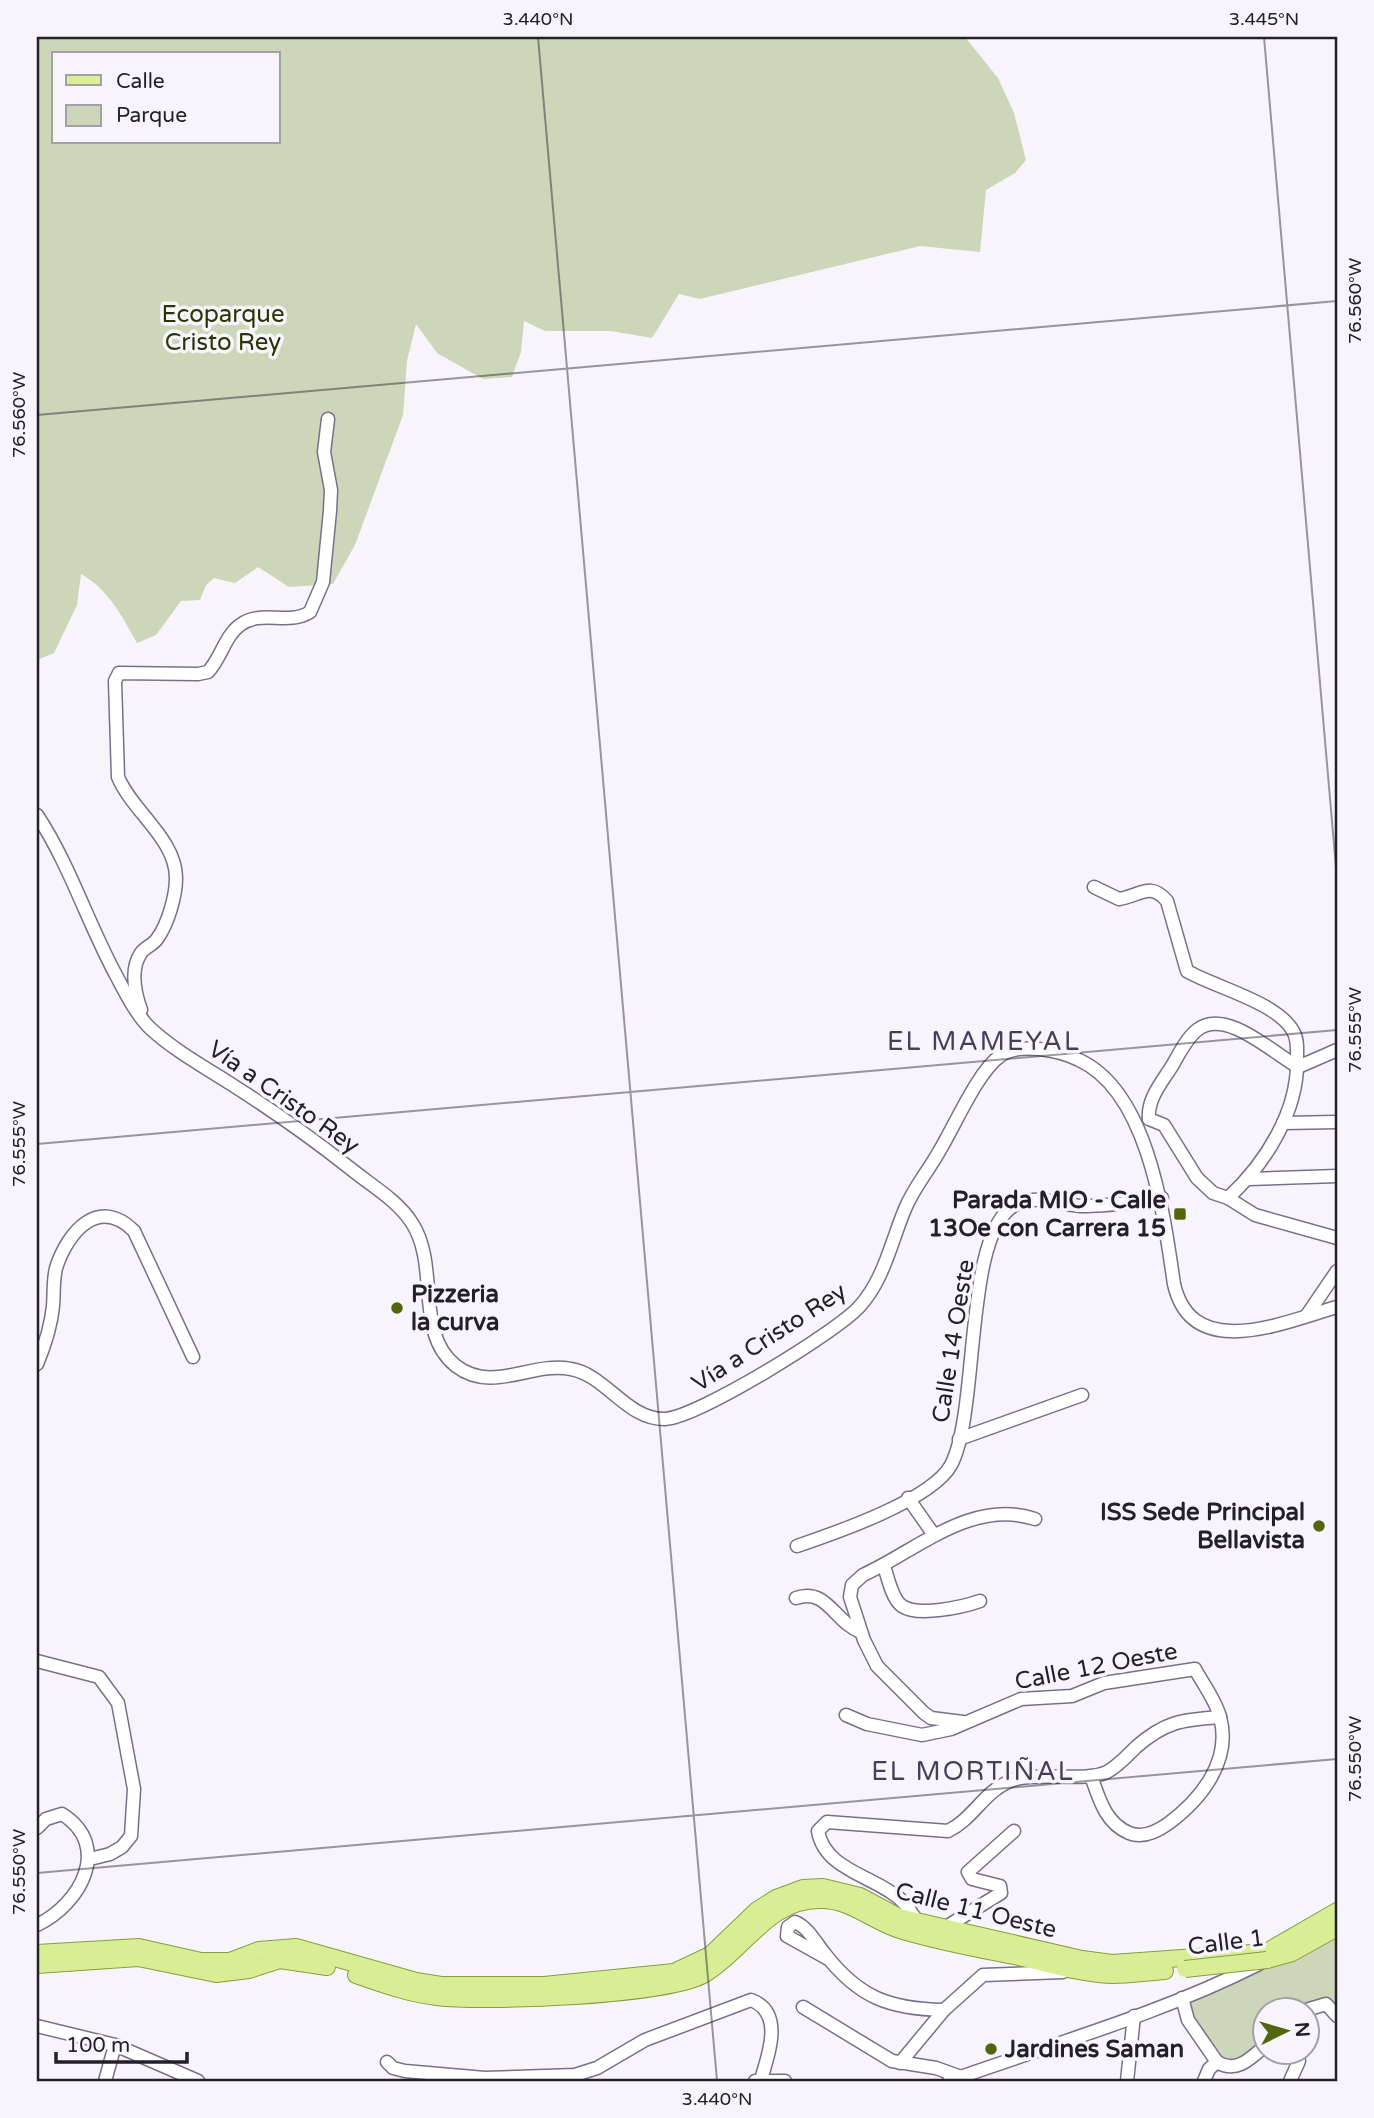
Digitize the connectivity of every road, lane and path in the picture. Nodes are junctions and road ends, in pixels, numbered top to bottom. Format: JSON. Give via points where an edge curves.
{"nodes":[{"id":1,"x":328,"y":419,"type":"dead end"},
{"id":2,"x":37,"y":815,"type":"edge"},
{"id":3,"x":1094,"y":887,"type":"dead end"},
{"id":4,"x":145,"y":1024,"type":"junction"},
{"id":5,"x":1337,"y":1050,"type":"edge"},
{"id":6,"x":1298,"y":1067,"type":"junction"},
{"id":7,"x":1149,"y":1119,"type":"junction"},
{"id":8,"x":1337,"y":1122,"type":"edge"},
{"id":9,"x":1283,"y":1123,"type":"junction"},
{"id":10,"x":1137,"y":1129,"type":"junction"},
{"id":11,"x":1337,"y":1176,"type":"edge"},
{"id":12,"x":1249,"y":1179,"type":"junction"},
{"id":13,"x":1162,"y":1198,"type":"junction"},
{"id":14,"x":1228,"y":1198,"type":"junction"},
{"id":15,"x":1337,"y":1238,"type":"edge"},
{"id":16,"x":1337,"y":1271,"type":"edge"},
{"id":17,"x":1337,"y":1307,"type":"edge"},
{"id":18,"x":1307,"y":1315,"type":"junction"},
{"id":19,"x":193,"y":1357,"type":"dead end"},
{"id":20,"x":37,"y":1364,"type":"edge"},
{"id":21,"x":1083,"y":1395,"type":"dead end"},
{"id":22,"x":959,"y":1439,"type":"junction"},
{"id":23,"x":908,"y":1499,"type":"junction"},
{"id":24,"x":1035,"y":1519,"type":"dead end"},
{"id":25,"x":934,"y":1535,"type":"junction"},
{"id":26,"x":797,"y":1546,"type":"dead end"},
{"id":27,"x":884,"y":1566,"type":"junction"},
{"id":28,"x":796,"y":1598,"type":"dead end"},
{"id":29,"x":980,"y":1601,"type":"dead end"},
{"id":30,"x":861,"y":1632,"type":"junction"},
{"id":31,"x":37,"y":1661,"type":"edge"},
{"id":32,"x":846,"y":1715,"type":"dead end"},
{"id":33,"x":1220,"y":1717,"type":"junction"},
{"id":34,"x":963,"y":1722,"type":"junction"},
{"id":35,"x":1091,"y":1776,"type":"junction"},
{"id":36,"x":37,"y":1828,"type":"edge"},
{"id":37,"x":1014,"y":1830,"type":"dead end"},
{"id":38,"x":90,"y":1859,"type":"junction"},
{"id":39,"x":895,"y":1894,"type":"junction"},
{"id":40,"x":882,"y":1910,"type":"junction"},
{"id":41,"x":1337,"y":1912,"type":"edge"},
{"id":42,"x":965,"y":1914,"type":"junction"},
{"id":43,"x":1337,"y":1918,"type":"edge"},
{"id":44,"x":918,"y":1922,"type":"junction"},
{"id":45,"x":37,"y":1925,"type":"edge"},
{"id":46,"x":946,"y":1927,"type":"junction"},
{"id":47,"x":1337,"y":1928,"type":"edge"},
{"id":48,"x":977,"y":1936,"type":"junction"},
{"id":49,"x":1266,"y":1952,"type":"junction"},
{"id":50,"x":37,"y":1953,"type":"edge"},
{"id":51,"x":830,"y":1960,"type":"dead end"},
{"id":52,"x":37,"y":1965,"type":"edge"},
{"id":53,"x":1080,"y":1971,"type":"junction"},
{"id":54,"x":1112,"y":1975,"type":"joint"},
{"id":55,"x":1222,"y":1982,"type":"junction"},
{"id":56,"x":415,"y":1987,"type":"junction"},
{"id":57,"x":1182,"y":1998,"type":"junction"},
{"id":58,"x":1322,"y":2004,"type":"edge"},
{"id":59,"x":803,"y":2007,"type":"dead end"},
{"id":60,"x":944,"y":2010,"type":"junction"},
{"id":61,"x":1134,"y":2016,"type":"junction"},
{"id":62,"x":1337,"y":2016,"type":"edge"},
{"id":63,"x":37,"y":2026,"type":"edge"},
{"id":64,"x":115,"y":2045,"type":"junction"},
{"id":65,"x":1252,"y":2056,"type":"edge"},
{"id":66,"x":387,"y":2062,"type":"dead end"},
{"id":67,"x":1217,"y":2062,"type":"junction"},
{"id":68,"x":900,"y":2063,"type":"junction"},
{"id":69,"x":984,"y":2076,"type":"edge"},
{"id":70,"x":955,"y":2079,"type":"edge"},
{"id":71,"x":105,"y":2081,"type":"edge"},
{"id":72,"x":198,"y":2081,"type":"edge"},
{"id":73,"x":760,"y":2081,"type":"edge"},
{"id":74,"x":785,"y":2081,"type":"edge"},
{"id":75,"x":1127,"y":2081,"type":"edge"},
{"id":76,"x":1204,"y":2081,"type":"edge"}],
"edges":[{"from":1,"to":4,"type":"street","via":[[324,452],[330,511],[323,582],[310,612],[295,620],[254,618],[239,626],[208,671],[154,675],[125,671],[118,673],[115,681],[118,777],[123,791],[172,855],[176,877],[164,927],[142,952],[135,970]]},
{"from":2,"to":4,"type":"street","name":"Vía a Cristo Rey"},
{"from":3,"to":6,"type":"street","via":[[1119,899],[1147,889],[1160,893],[1167,901],[1187,971],[1235,990],[1277,1017],[1293,1031]]},
{"from":4,"to":10,"type":"street","name":"Vía a Cristo Rey","via":[[320,1142],[402,1210],[419,1236],[429,1275],[433,1326],[442,1351],[454,1364],[477,1377],[498,1378],[571,1369],[657,1418],[702,1408],[860,1306],[884,1267],[913,1190],[1000,1056],[1012,1050],[1037,1050],[1071,1056],[1089,1065],[1118,1094]]},
{"from":5,"to":6,"type":"street"},
{"from":6,"to":7,"type":"street","via":[[1244,1031],[1209,1024],[1188,1040],[1153,1097]]},
{"from":6,"to":9,"type":"street"},
{"from":7,"to":10,"type":"street"},
{"from":7,"to":14,"type":"street","via":[[1173,1135],[1197,1178],[1213,1193]]},
{"from":8,"to":9,"type":"street"},
{"from":9,"to":12,"type":"street"},
{"from":10,"to":13,"type":"street","name":"Vía a Cristo Rey"},
{"from":11,"to":12,"type":"street"},
{"from":12,"to":14,"type":"street"},
{"from":13,"to":18,"type":"street","name":"Vía a Cristo Rey","via":[[1174,1284],[1186,1311],[1227,1333],[1253,1331]]},
{"from":13,"to":22,"type":"street","name":"Calle 14 Oeste","via":[[1087,1206],[1032,1199],[1006,1213],[991,1236],[979,1285]]},
{"from":14,"to":15,"type":"street","via":[[1255,1215]]},
{"from":16,"to":18,"type":"street"},
{"from":17,"to":18,"type":"street","name":"Vía a Cristo Rey"},
{"from":19,"to":20,"type":"street","via":[[134,1231],[122,1218],[109,1215],[86,1222],[64,1250],[55,1270],[50,1329]]},
{"from":21,"to":22,"type":"street"},
{"from":22,"to":23,"type":"street","name":"Calle 14 Oeste","via":[[950,1466]]},
{"from":23,"to":25,"type":"street"},
{"from":23,"to":26,"type":"street","name":"Calle 14 Oeste","via":[[858,1526]]},
{"from":24,"to":25,"type":"street","via":[[1014,1512],[986,1516]]},
{"from":25,"to":27,"type":"street"},
{"from":27,"to":29,"type":"street","via":[[895,1597],[910,1609],[939,1610]]},
{"from":27,"to":30,"type":"street","via":[[852,1585],[850,1597]]},
{"from":28,"to":30,"type":"street","via":[[817,1596],[844,1624]]},
{"from":30,"to":34,"type":"street","via":[[877,1665],[923,1713]]},
{"from":31,"to":38,"type":"street","via":[[99,1677],[118,1703],[134,1789],[131,1836],[110,1854]]},
{"from":32,"to":34,"type":"street","name":"Calle 12 Oeste","via":[[922,1735]]},
{"from":33,"to":34,"type":"street","name":"Calle 12 Oeste","via":[[1195,1669],[1104,1683],[1072,1696],[1021,1699]]},
{"from":33,"to":35,"type":"street","via":[[1182,1720],[1159,1728],[1107,1772]]},
{"from":33,"to":35,"type":"street","via":[[1221,1747],[1209,1782],[1190,1807],[1150,1834],[1130,1834],[1115,1824],[1102,1807]]},
{"from":35,"to":39,"type":"street","via":[[1015,1779],[985,1796],[948,1831],[827,1822],[822,1826],[818,1831],[824,1847],[850,1872]]},
{"from":36,"to":38,"type":"street","via":[[62,1814],[73,1821],[85,1840]]},
{"from":37,"to":42,"type":"street","via":[[968,1872],[972,1879],[1000,1886],[1001,1893]]},
{"from":38,"to":45,"type":"street","via":[[76,1894]]},
{"from":39,"to":40,"type":"street","via":[[893,1906]]},
{"from":39,"to":44,"type":"street"},
{"from":40,"to":44,"type":"main road","name":"Calle 11 Oeste"},
{"from":40,"to":56,"type":"main road","name":"Calle 11 Oeste","via":[[841,1889],[803,1888],[757,1910],[710,1955],[674,1972],[544,1985]]},
{"from":41,"to":49,"type":"main road","name":"Calle 11 Oeste"},
{"from":42,"to":46,"type":"street"},
{"from":42,"to":48,"type":"street","via":[[966,1927]]},
{"from":43,"to":55,"type":"street"},
{"from":44,"to":46,"type":"main road","name":"Calle 11 Oeste"},
{"from":46,"to":48,"type":"main road","name":"Calle 11 Oeste"},
{"from":47,"to":54,"type":"main road","name":"Calle 1","bridge":true,"via":[[1277,1959]]},
{"from":48,"to":49,"type":"main road","name":"Calle 11 Oeste","via":[[1112,1963]]},
{"from":49,"to":55,"type":"street"},
{"from":50,"to":56,"type":"main road","via":[[139,1947],[201,1961],[230,1961],[259,1950],[296,1947]]},
{"from":51,"to":60,"type":"street","via":[[879,2001],[911,2010]]},
{"from":52,"to":56,"type":"main road","via":[[138,1958],[216,1975],[295,1960]]},
{"from":53,"to":54,"type":"main road","name":"Calle 11 Oeste"},
{"from":53,"to":56,"type":"main road","name":"Calle 11 Oeste","via":[[915,1935],[823,1899],[781,1909],[703,1976],[677,1985],[545,1997],[440,1997]]},
{"from":53,"to":60,"type":"street","via":[[982,1975]]},
{"from":55,"to":57,"type":"street"},
{"from":57,"to":61,"type":"street"},
{"from":57,"to":67,"type":"street","via":[[1188,2021]]},
{"from":58,"to":62,"type":"street"},
{"from":59,"to":68,"type":"street"},
{"from":60,"to":68,"type":"street"},
{"from":61,"to":69,"type":"street"},
{"from":61,"to":75,"type":"street"},
{"from":63,"to":64,"type":"street"},
{"from":64,"to":71,"type":"street"},
{"from":64,"to":72,"type":"street"},
{"from":65,"to":67,"type":"street","via":[[1241,2065]]},
{"from":66,"to":73,"type":"street","via":[[405,2071],[485,2078],[575,2075],[597,2068],[645,2040],[751,2000],[765,2009],[772,2025]]},
{"from":67,"to":76,"type":"street"},
{"from":68,"to":70,"type":"street","via":[[936,2068]]},
{"from":69,"to":70,"type":"street"},
{"from":73,"to":74,"type":"street"}]}
